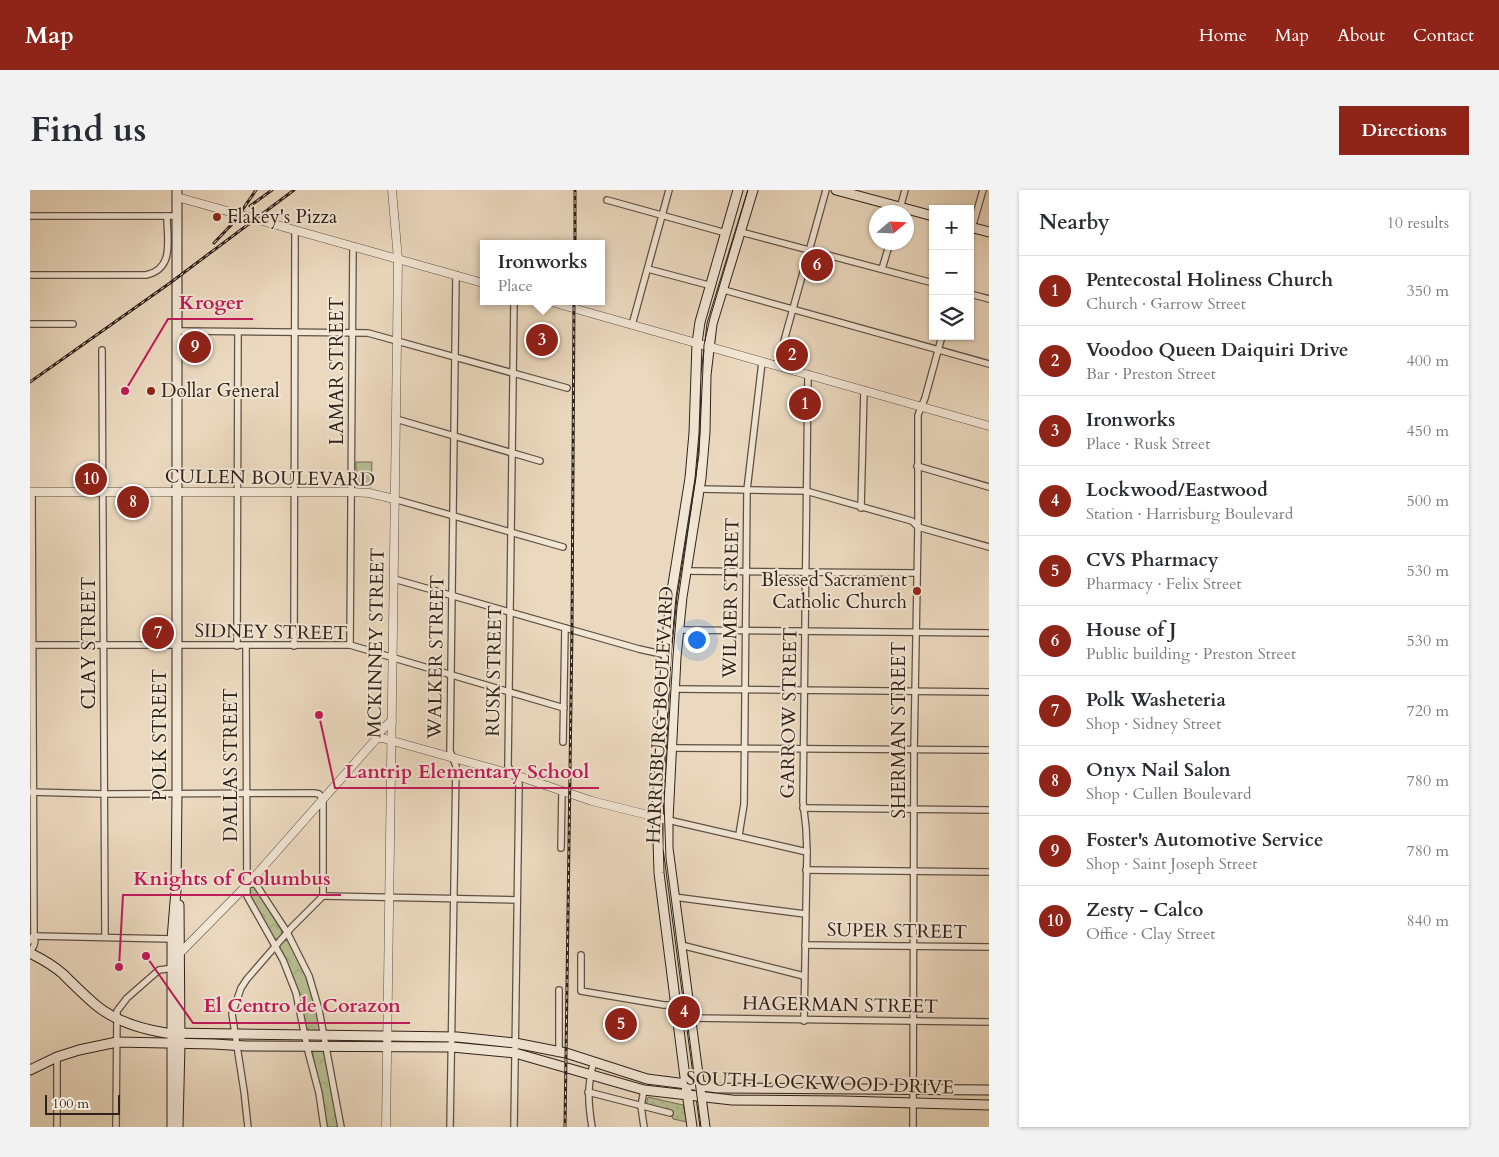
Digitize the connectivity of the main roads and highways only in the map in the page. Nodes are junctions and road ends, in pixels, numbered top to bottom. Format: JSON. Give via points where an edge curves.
{"nodes":[{"id":1,"x":738,"y":190,"type":"edge"},
{"id":2,"x":753,"y":190,"type":"edge"},
{"id":3,"x":836,"y":190,"type":"edge"},
{"id":4,"x":177,"y":193,"type":"edge"},
{"id":5,"x":883,"y":205,"type":"edge"},
{"id":6,"x":914,"y":213,"type":"edge"},
{"id":7,"x":929,"y":215,"type":"edge"},
{"id":8,"x":974,"y":230,"type":"edge"},
{"id":9,"x":989,"y":232,"type":"edge"},
{"id":10,"x":176,"y":939,"type":"junction"},
{"id":11,"x":30,"y":952,"type":"edge"},
{"id":12,"x":176,"y":968,"type":"junction"},
{"id":13,"x":176,"y":1032,"type":"junction"},
{"id":14,"x":177,"y":1043,"type":"junction"},
{"id":15,"x":30,"y":1070,"type":"edge"},
{"id":16,"x":686,"y":1085,"type":"junction"},
{"id":17,"x":700,"y":1086,"type":"junction"},
{"id":18,"x":771,"y":1088,"type":"junction"},
{"id":19,"x":841,"y":1089,"type":"junction"},
{"id":20,"x":989,"y":1090,"type":"edge"},
{"id":21,"x":687,"y":1096,"type":"junction"},
{"id":22,"x":701,"y":1098,"type":"junction"},
{"id":23,"x":842,"y":1100,"type":"junction"},
{"id":24,"x":772,"y":1101,"type":"junction"},
{"id":25,"x":989,"y":1105,"type":"edge"},
{"id":26,"x":172,"y":1127,"type":"edge"},
{"id":27,"x":178,"y":1127,"type":"edge"},
{"id":28,"x":692,"y":1127,"type":"edge"},
{"id":29,"x":705,"y":1127,"type":"edge"}],
"edges":[{"from":1,"to":16,"type":"main road","name":"HARRISBURG BOULEVARD","via":[[700,322],[690,478],[671,597],[666,655],[657,817],[660,873]]},
{"from":2,"to":17,"type":"main road","name":"HARRISBURG BOULEVARD","via":[[712,324],[699,489],[686,571],[675,689],[668,848]]},
{"from":3,"to":5,"type":"main road"},
{"from":4,"to":10,"type":"main road","name":"POLK STREET"},
{"from":6,"to":7,"type":"main road"},
{"from":8,"to":9,"type":"main road"},
{"from":10,"to":12,"type":"main road","name":"POLK STREET"},
{"from":10,"to":12,"type":"main road","name":"POLK STREET","via":[[179,954]]},
{"from":11,"to":13,"type":"main road","name":"SOUTH LOCKWOOD DRIVE","via":[[62,973],[98,1007],[116,1018],[143,1029]]},
{"from":12,"to":13,"type":"main road","name":"POLK STREET"},
{"from":13,"to":14,"type":"main road","name":"POLK STREET"},
{"from":13,"to":16,"type":"main road","name":"SOUTH LOCKWOOD DRIVE","via":[[452,1036],[559,1052],[647,1079]]},
{"from":14,"to":15,"type":"main road","name":"SOUTH LOCKWOOD DRIVE","via":[[117,1042],[57,1057]]},
{"from":14,"to":21,"type":"main road","name":"SOUTH LOCKWOOD DRIVE","via":[[452,1047],[515,1053],[644,1090]]},
{"from":14,"to":26,"type":"main road","name":"POLK STREET"},
{"from":14,"to":27,"type":"main road","name":"POLK STREET"},
{"from":16,"to":17,"type":"main road","name":"SOUTH LOCKWOOD DRIVE"},
{"from":16,"to":21,"type":"main road","name":"HARRISBURG BOULEVARD"},
{"from":17,"to":18,"type":"main road","name":"SOUTH LOCKWOOD DRIVE"},
{"from":17,"to":22,"type":"main road","name":"HARRISBURG BOULEVARD"},
{"from":18,"to":19,"type":"main road","name":"SOUTH LOCKWOOD DRIVE"},
{"from":18,"to":24,"type":"main road"},
{"from":19,"to":20,"type":"main road","name":"SOUTH LOCKWOOD DRIVE"},
{"from":19,"to":23,"type":"main road"},
{"from":21,"to":22,"type":"main road","name":"SOUTH LOCKWOOD DRIVE"},
{"from":21,"to":28,"type":"main road","name":"HARRISBURG BOULEVARD"},
{"from":22,"to":24,"type":"main road","name":"SOUTH LOCKWOOD DRIVE"},
{"from":22,"to":29,"type":"main road","name":"HARRISBURG BOULEVARD"},
{"from":23,"to":24,"type":"main road","name":"SOUTH LOCKWOOD DRIVE"},
{"from":23,"to":25,"type":"main road","name":"SOUTH LOCKWOOD DRIVE"}]}
